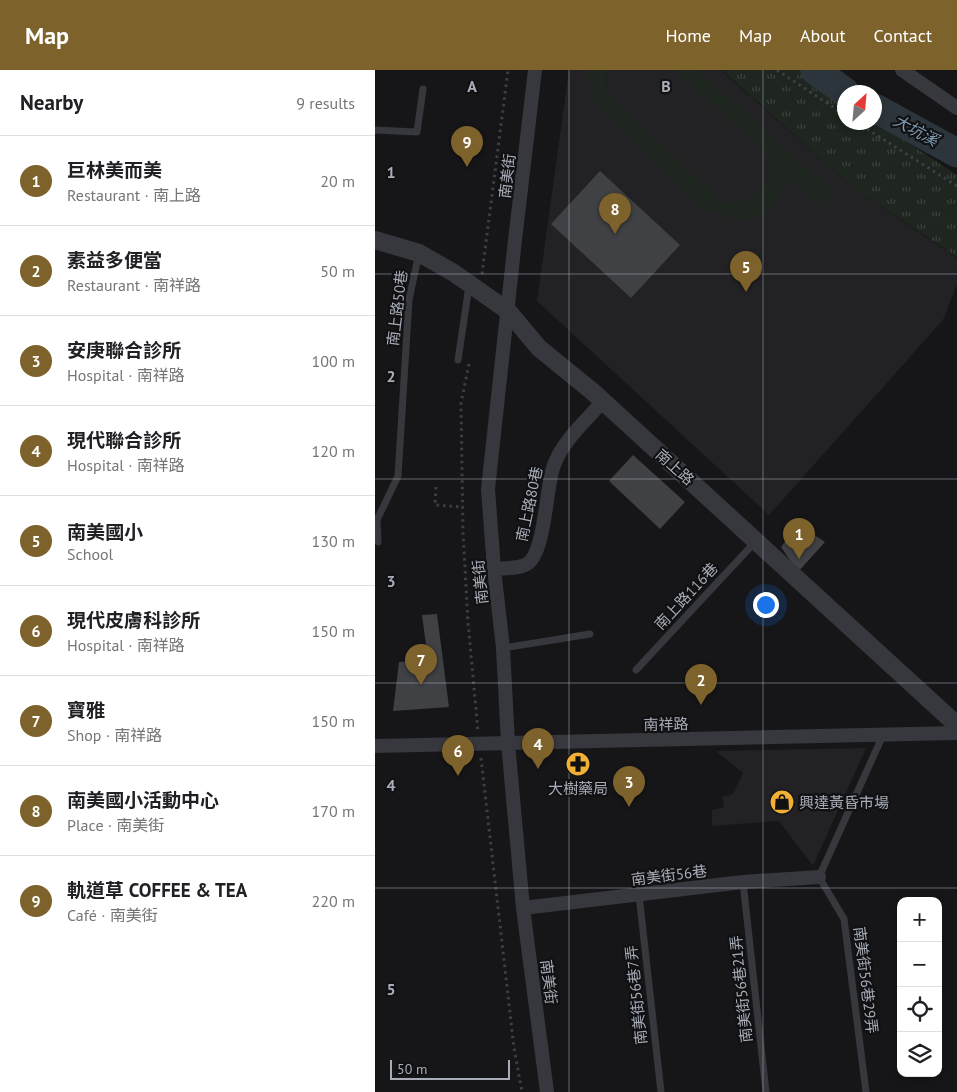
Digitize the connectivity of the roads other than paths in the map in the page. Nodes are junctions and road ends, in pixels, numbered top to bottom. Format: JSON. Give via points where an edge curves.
{"nodes":[{"id":1,"x":535,"y":70,"type":"edge"},
{"id":2,"x":902,"y":70,"type":"edge"},
{"id":3,"x":423,"y":89,"type":"dead end"},
{"id":4,"x":957,"y":108,"type":"edge"},
{"id":5,"x":375,"y":130,"type":"edge"},
{"id":6,"x":375,"y":240,"type":"edge"},
{"id":7,"x":419,"y":253,"type":"junction"},
{"id":8,"x":476,"y":280,"type":"junction"},
{"id":9,"x":508,"y":311,"type":"junction"},
{"id":10,"x":459,"y":360,"type":"dead end"},
{"id":11,"x":603,"y":401,"type":"junction"},
{"id":12,"x":756,"y":541,"type":"junction"},
{"id":13,"x":378,"y":542,"type":"dead end"},
{"id":14,"x":494,"y":569,"type":"junction"},
{"id":15,"x":590,"y":634,"type":"dead end"},
{"id":16,"x":503,"y":648,"type":"junction"},
{"id":17,"x":636,"y":670,"type":"dead end"},
{"id":18,"x":957,"y":725,"type":"edge"},
{"id":19,"x":957,"y":733,"type":"edge"},
{"id":20,"x":883,"y":735,"type":"junction"},
{"id":21,"x":508,"y":743,"type":"junction"},
{"id":22,"x":375,"y":746,"type":"edge"},
{"id":23,"x":819,"y":877,"type":"junction"},
{"id":24,"x":743,"y":882,"type":"junction"},
{"id":25,"x":639,"y":895,"type":"junction"},
{"id":26,"x":523,"y":908,"type":"junction"},
{"id":27,"x":547,"y":1092,"type":"edge"},
{"id":28,"x":661,"y":1092,"type":"edge"},
{"id":29,"x":766,"y":1092,"type":"edge"},
{"id":30,"x":866,"y":1092,"type":"edge"}],
"edges":[{"from":1,"to":9,"type":"street","name":"南美街"},
{"from":2,"to":4,"type":"street"},
{"from":3,"to":5,"type":"lane","via":[[417,132]]},
{"from":6,"to":7,"type":"street","name":"南上路"},
{"from":7,"to":8,"type":"street","name":"南上路"},
{"from":7,"to":13,"type":"lane","name":"南上路50巷","via":[[409,300],[397,476],[377,520]]},
{"from":8,"to":9,"type":"street","name":"南上路"},
{"from":8,"to":10,"type":"lane"},
{"from":9,"to":11,"type":"street","name":"南上路","via":[[539,348]]},
{"from":9,"to":14,"type":"street","name":"南美街","via":[[488,489]]},
{"from":11,"to":12,"type":"street","name":"南上路"},
{"from":11,"to":14,"type":"street","name":"南上路80巷","via":[[560,451],[552,469],[534,556],[526,565]]},
{"from":12,"to":17,"type":"lane","name":"南上路116巷"},
{"from":12,"to":18,"type":"street","name":"南上路"},
{"from":14,"to":16,"type":"street","name":"南美街"},
{"from":15,"to":16,"type":"lane"},
{"from":16,"to":21,"type":"street","name":"南美街"},
{"from":19,"to":20,"type":"street","name":"南祥路"},
{"from":20,"to":21,"type":"street","name":"南祥路"},
{"from":20,"to":23,"type":"lane"},
{"from":21,"to":22,"type":"street","name":"南祥路"},
{"from":21,"to":26,"type":"street","name":"南美街"},
{"from":23,"to":24,"type":"street","name":"南美街56巷"},
{"from":23,"to":30,"type":"lane","name":"南美街56巷29弄","via":[[844,918]]},
{"from":24,"to":25,"type":"street","name":"南美街56巷"},
{"from":24,"to":29,"type":"lane","name":"南美街56巷21弄"},
{"from":25,"to":26,"type":"street","name":"南美街56巷"},
{"from":25,"to":28,"type":"lane","name":"南美街56巷7弄"},
{"from":26,"to":27,"type":"street","name":"南美街"}]}
